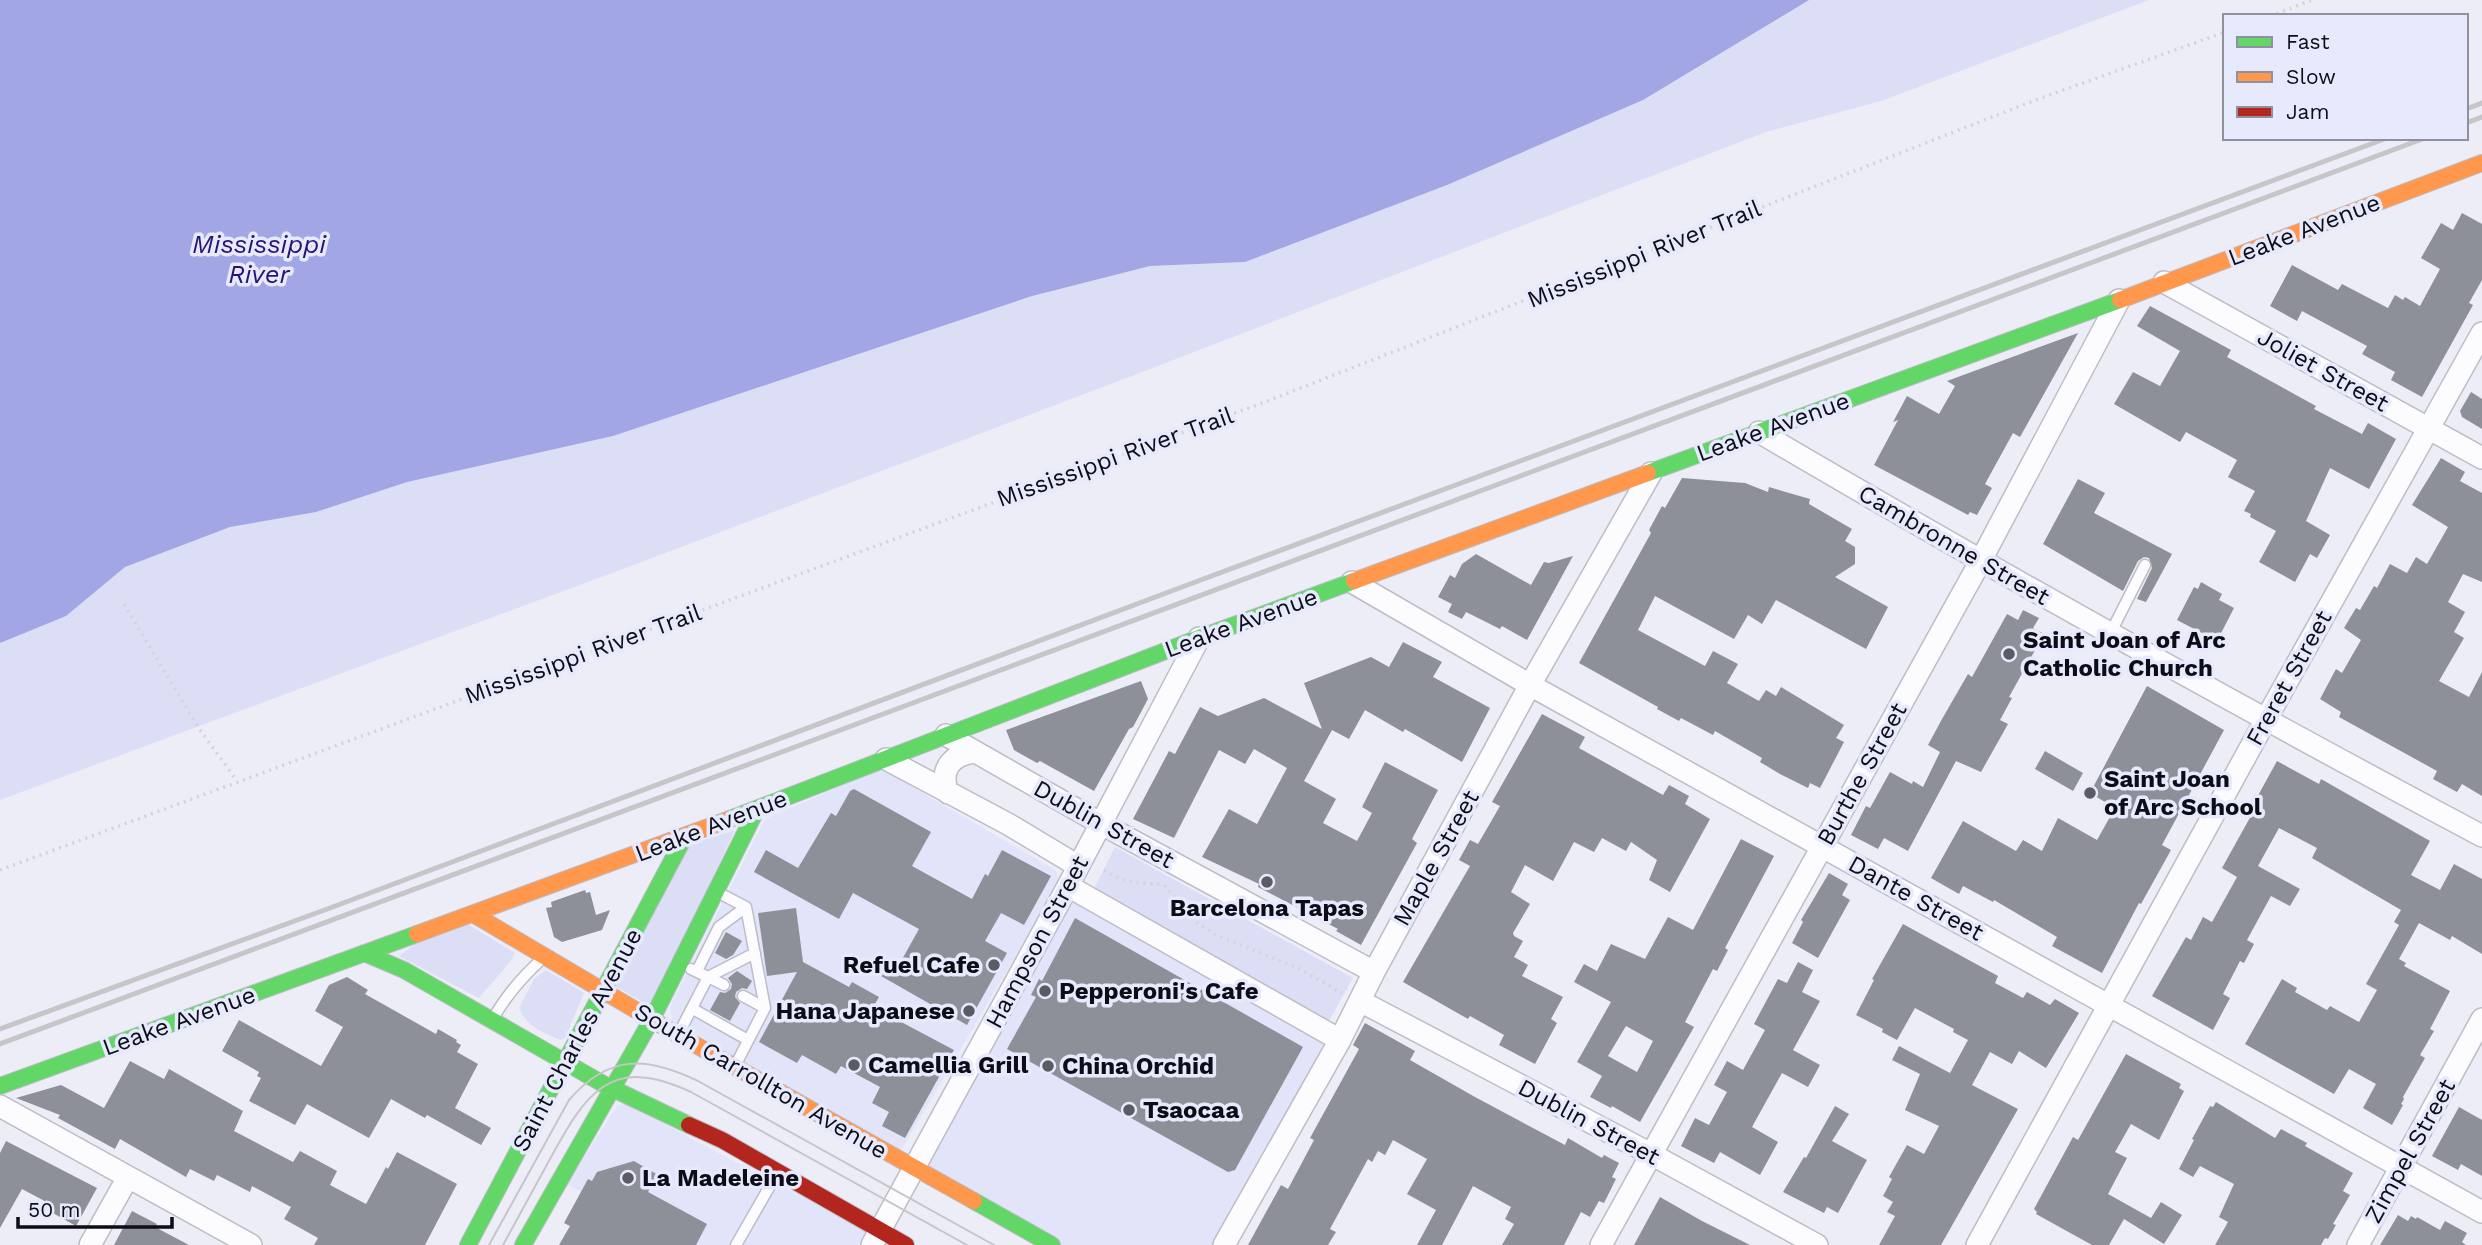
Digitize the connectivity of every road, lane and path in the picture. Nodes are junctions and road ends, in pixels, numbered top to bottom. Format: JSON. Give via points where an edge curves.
{"nodes":[{"id":1,"x":2312,"y":0,"type":"edge"},
{"id":2,"x":2275,"y":14,"type":"edge"},
{"id":3,"x":2223,"y":33,"type":"edge"},
{"id":4,"x":2482,"y":163,"type":"edge"},
{"id":5,"x":2164,"y":282,"type":"junction"},
{"id":6,"x":2119,"y":300,"type":"junction"},
{"id":7,"x":2482,"y":333,"type":"edge"},
{"id":8,"x":2429,"y":428,"type":"junction"},
{"id":9,"x":1759,"y":432,"type":"junction"},
{"id":10,"x":2482,"y":458,"type":"edge"},
{"id":11,"x":1651,"y":473,"type":"junction"},
{"id":12,"x":1980,"y":562,"type":"junction"},
{"id":13,"x":2145,"y":565,"type":"dead end"},
{"id":14,"x":1352,"y":582,"type":"junction"},
{"id":15,"x":124,"y":604,"type":"dead end"},
{"id":16,"x":2110,"y":635,"type":"junction"},
{"id":17,"x":1199,"y":638,"type":"junction"},
{"id":18,"x":1530,"y":685,"type":"junction"},
{"id":19,"x":2265,"y":721,"type":"junction"},
{"id":20,"x":946,"y":735,"type":"junction"},
{"id":21,"x":974,"y":752,"type":"junction"},
{"id":22,"x":886,"y":759,"type":"junction"},
{"id":23,"x":237,"y":781,"type":"junction"},
{"id":24,"x":948,"y":793,"type":"junction"},
{"id":25,"x":757,"y":809,"type":"junction"},
{"id":26,"x":1100,"y":823,"type":"junction"},
{"id":27,"x":685,"y":836,"type":"junction"},
{"id":28,"x":2482,"y":836,"type":"edge"},
{"id":29,"x":1822,"y":846,"type":"junction"},
{"id":30,"x":1078,"y":866,"type":"junction"},
{"id":31,"x":0,"y":870,"type":"edge"},
{"id":32,"x":1104,"y":870,"type":"dead end"},
{"id":33,"x":1068,"y":886,"type":"junction"},
{"id":34,"x":716,"y":891,"type":"junction"},
{"id":35,"x":746,"y":907,"type":"junction"},
{"id":36,"x":473,"y":914,"type":"junction"},
{"id":37,"x":364,"y":953,"type":"junction"},
{"id":38,"x":755,"y":953,"type":"junction"},
{"id":39,"x":544,"y":957,"type":"junction"},
{"id":40,"x":680,"y":963,"type":"junction"},
{"id":41,"x":696,"y":971,"type":"junction"},
{"id":42,"x":708,"y":977,"type":"junction"},
{"id":43,"x":724,"y":985,"type":"dead end"},
{"id":44,"x":1366,"y":988,"type":"junction"},
{"id":45,"x":603,"y":990,"type":"junction"},
{"id":46,"x":743,"y":996,"type":"dead end"},
{"id":47,"x":2109,"y":1005,"type":"junction"},
{"id":48,"x":765,"y":1007,"type":"junction"},
{"id":49,"x":693,"y":1009,"type":"junction"},
{"id":50,"x":652,"y":1019,"type":"junction"},
{"id":51,"x":2482,"y":1019,"type":"edge"},
{"id":52,"x":493,"y":1020,"type":"junction"},
{"id":53,"x":678,"y":1035,"type":"junction"},
{"id":54,"x":748,"y":1040,"type":"junction"},
{"id":55,"x":1340,"y":1040,"type":"junction"},
{"id":56,"x":565,"y":1063,"type":"junction"},
{"id":57,"x":735,"y":1066,"type":"junction"},
{"id":58,"x":0,"y":1086,"type":"edge"},
{"id":59,"x":611,"y":1087,"type":"junction"},
{"id":60,"x":0,"y":1106,"type":"edge"},
{"id":61,"x":1651,"y":1154,"type":"junction"},
{"id":62,"x":2401,"y":1168,"type":"junction"},
{"id":63,"x":915,"y":1169,"type":"junction"},
{"id":64,"x":778,"y":1172,"type":"junction"},
{"id":65,"x":128,"y":1177,"type":"junction"},
{"id":66,"x":2482,"y":1212,"type":"edge"},
{"id":67,"x":876,"y":1238,"type":"edge"},
{"id":68,"x":90,"y":1245,"type":"edge"},
{"id":69,"x":251,"y":1245,"type":"edge"},
{"id":70,"x":468,"y":1245,"type":"edge"},
{"id":71,"x":523,"y":1245,"type":"edge"},
{"id":72,"x":736,"y":1245,"type":"edge"},
{"id":73,"x":906,"y":1245,"type":"edge"},
{"id":74,"x":1052,"y":1245,"type":"edge"},
{"id":75,"x":1224,"y":1245,"type":"edge"},
{"id":76,"x":1601,"y":1245,"type":"edge"},
{"id":77,"x":1816,"y":1245,"type":"edge"},
{"id":78,"x":1977,"y":1245,"type":"edge"},
{"id":79,"x":2358,"y":1245,"type":"edge"}],
"edges":[{"from":1,"to":2,"type":"path"},
{"from":3,"to":23,"type":"path","name":"Mississippi River Trail","via":[[2033,101],[1265,402]]},
{"from":4,"to":5,"type":"street","name":"Leake Avenue"},
{"from":5,"to":6,"type":"street","name":"Leake Avenue"},
{"from":5,"to":8,"type":"street","name":"Joliet Street"},
{"from":6,"to":9,"type":"street","name":"Leake Avenue"},
{"from":6,"to":12,"type":"street","name":"Burthe Street"},
{"from":7,"to":8,"type":"street","name":"Freret Street"},
{"from":8,"to":10,"type":"street","name":"Joliet Street"},
{"from":8,"to":19,"type":"street","name":"Freret Street"},
{"from":9,"to":11,"type":"street","name":"Leake Avenue"},
{"from":9,"to":12,"type":"street","name":"Cambronne Street"},
{"from":11,"to":14,"type":"street","name":"Leake Avenue"},
{"from":11,"to":18,"type":"street","name":"Maple Street"},
{"from":12,"to":16,"type":"street","name":"Cambronne Street"},
{"from":12,"to":29,"type":"street","name":"Burthe Street"},
{"from":13,"to":16,"type":"lane"},
{"from":14,"to":17,"type":"street","name":"Leake Avenue"},
{"from":14,"to":18,"type":"street","name":"Dante Street"},
{"from":15,"to":23,"type":"path","via":[[198,727]]},
{"from":16,"to":19,"type":"street","name":"Cambronne Street"},
{"from":17,"to":20,"type":"street","name":"Leake Avenue"},
{"from":17,"to":26,"type":"street","name":"Hampson Street"},
{"from":18,"to":29,"type":"street","name":"Dante Street"},
{"from":18,"to":44,"type":"street","name":"Maple Street"},
{"from":19,"to":28,"type":"street","name":"Cambronne Street"},
{"from":19,"to":47,"type":"street","name":"Freret Street"},
{"from":20,"to":21,"type":"street","name":"Dublin Street"},
{"from":20,"to":22,"type":"street","name":"Leake Avenue"},
{"from":21,"to":24,"type":"street","via":[[950,761],[944,783]]},
{"from":21,"to":26,"type":"street","name":"Dublin Street"},
{"from":22,"to":24,"type":"street","name":"Dublin Street"},
{"from":22,"to":25,"type":"street","name":"Leake Avenue"},
{"from":23,"to":31,"type":"path","name":"Mississippi River Trail"},
{"from":24,"to":30,"type":"street","name":"Dublin Street"},
{"from":25,"to":27,"type":"street","name":"Leake Avenue"},
{"from":25,"to":34,"type":"street","name":"Saint Charles Avenue"},
{"from":26,"to":30,"type":"street","name":"Hampson Street"},
{"from":26,"to":44,"type":"street","name":"Dublin Street"},
{"from":27,"to":36,"type":"street","name":"Leake Avenue"},
{"from":27,"to":45,"type":"street","name":"Saint Charles Avenue"},
{"from":29,"to":47,"type":"street","name":"Dante Street"},
{"from":29,"to":61,"type":"street","name":"Burthe Street"},
{"from":30,"to":33,"type":"street","name":"Hampson Street"},
{"from":32,"to":44,"type":"path","via":[[1135,884],[1164,885],[1197,922],[1214,933],[1300,969]]},
{"from":33,"to":55,"type":"street"},
{"from":33,"to":63,"type":"street","name":"Hampson Street"},
{"from":34,"to":35,"type":"lane"},
{"from":34,"to":40,"type":"street","name":"Saint Charles Avenue"},
{"from":35,"to":38,"type":"lane"},
{"from":35,"to":41,"type":"lane","via":[[719,927]]},
{"from":36,"to":37,"type":"street","name":"Leake Avenue"},
{"from":36,"to":39,"type":"street","name":"South Carrollton Avenue"},
{"from":37,"to":52,"type":"street"},
{"from":37,"to":58,"type":"street","name":"Leake Avenue"},
{"from":38,"to":42,"type":"lane"},
{"from":38,"to":48,"type":"lane"},
{"from":39,"to":45,"type":"street","name":"South Carrollton Avenue"},
{"from":39,"to":52,"type":"lane","via":[[524,975]]},
{"from":40,"to":41,"type":"lane"},
{"from":40,"to":50,"type":"street","name":"Saint Charles Avenue"},
{"from":41,"to":42,"type":"lane"},
{"from":42,"to":43,"type":"lane"},
{"from":42,"to":49,"type":"lane"},
{"from":44,"to":55,"type":"street","name":"Maple Street"},
{"from":44,"to":61,"type":"street","name":"Dublin Street"},
{"from":45,"to":50,"type":"street","name":"South Carrollton Avenue"},
{"from":45,"to":56,"type":"street","name":"Saint Charles Avenue"},
{"from":46,"to":48,"type":"lane"},
{"from":47,"to":62,"type":"street","name":"Dante Street"},
{"from":47,"to":78,"type":"street","name":"Freret Street"},
{"from":48,"to":54,"type":"lane"},
{"from":49,"to":53,"type":"lane"},
{"from":49,"to":54,"type":"lane"},
{"from":50,"to":53,"type":"street","name":"South Carrollton Avenue"},
{"from":50,"to":59,"type":"street","name":"Saint Charles Avenue"},
{"from":51,"to":62,"type":"street","name":"Zimpel Street"},
{"from":52,"to":56,"type":"street"},
{"from":53,"to":57,"type":"street","name":"South Carrollton Avenue"},
{"from":54,"to":57,"type":"lane"},
{"from":55,"to":75,"type":"street","name":"Maple Street"},
{"from":56,"to":59,"type":"street"},
{"from":56,"to":70,"type":"street","name":"Saint Charles Avenue"},
{"from":57,"to":63,"type":"street","name":"South Carrollton Avenue"},
{"from":59,"to":64,"type":"street"},
{"from":59,"to":71,"type":"street","name":"Saint Charles Avenue"},
{"from":60,"to":65,"type":"street"},
{"from":61,"to":76,"type":"street","name":"Burthe Street"},
{"from":61,"to":77,"type":"street","name":"Dublin Street"},
{"from":62,"to":66,"type":"street","name":"Dante Street"},
{"from":62,"to":79,"type":"street","name":"Zimpel Street"},
{"from":63,"to":67,"type":"street","name":"Hampson Street"},
{"from":63,"to":74,"type":"street","name":"South Carrollton Avenue"},
{"from":64,"to":67,"type":"street"},
{"from":64,"to":72,"type":"lane"},
{"from":65,"to":68,"type":"street"},
{"from":65,"to":69,"type":"street"},
{"from":67,"to":73,"type":"street"}]}
